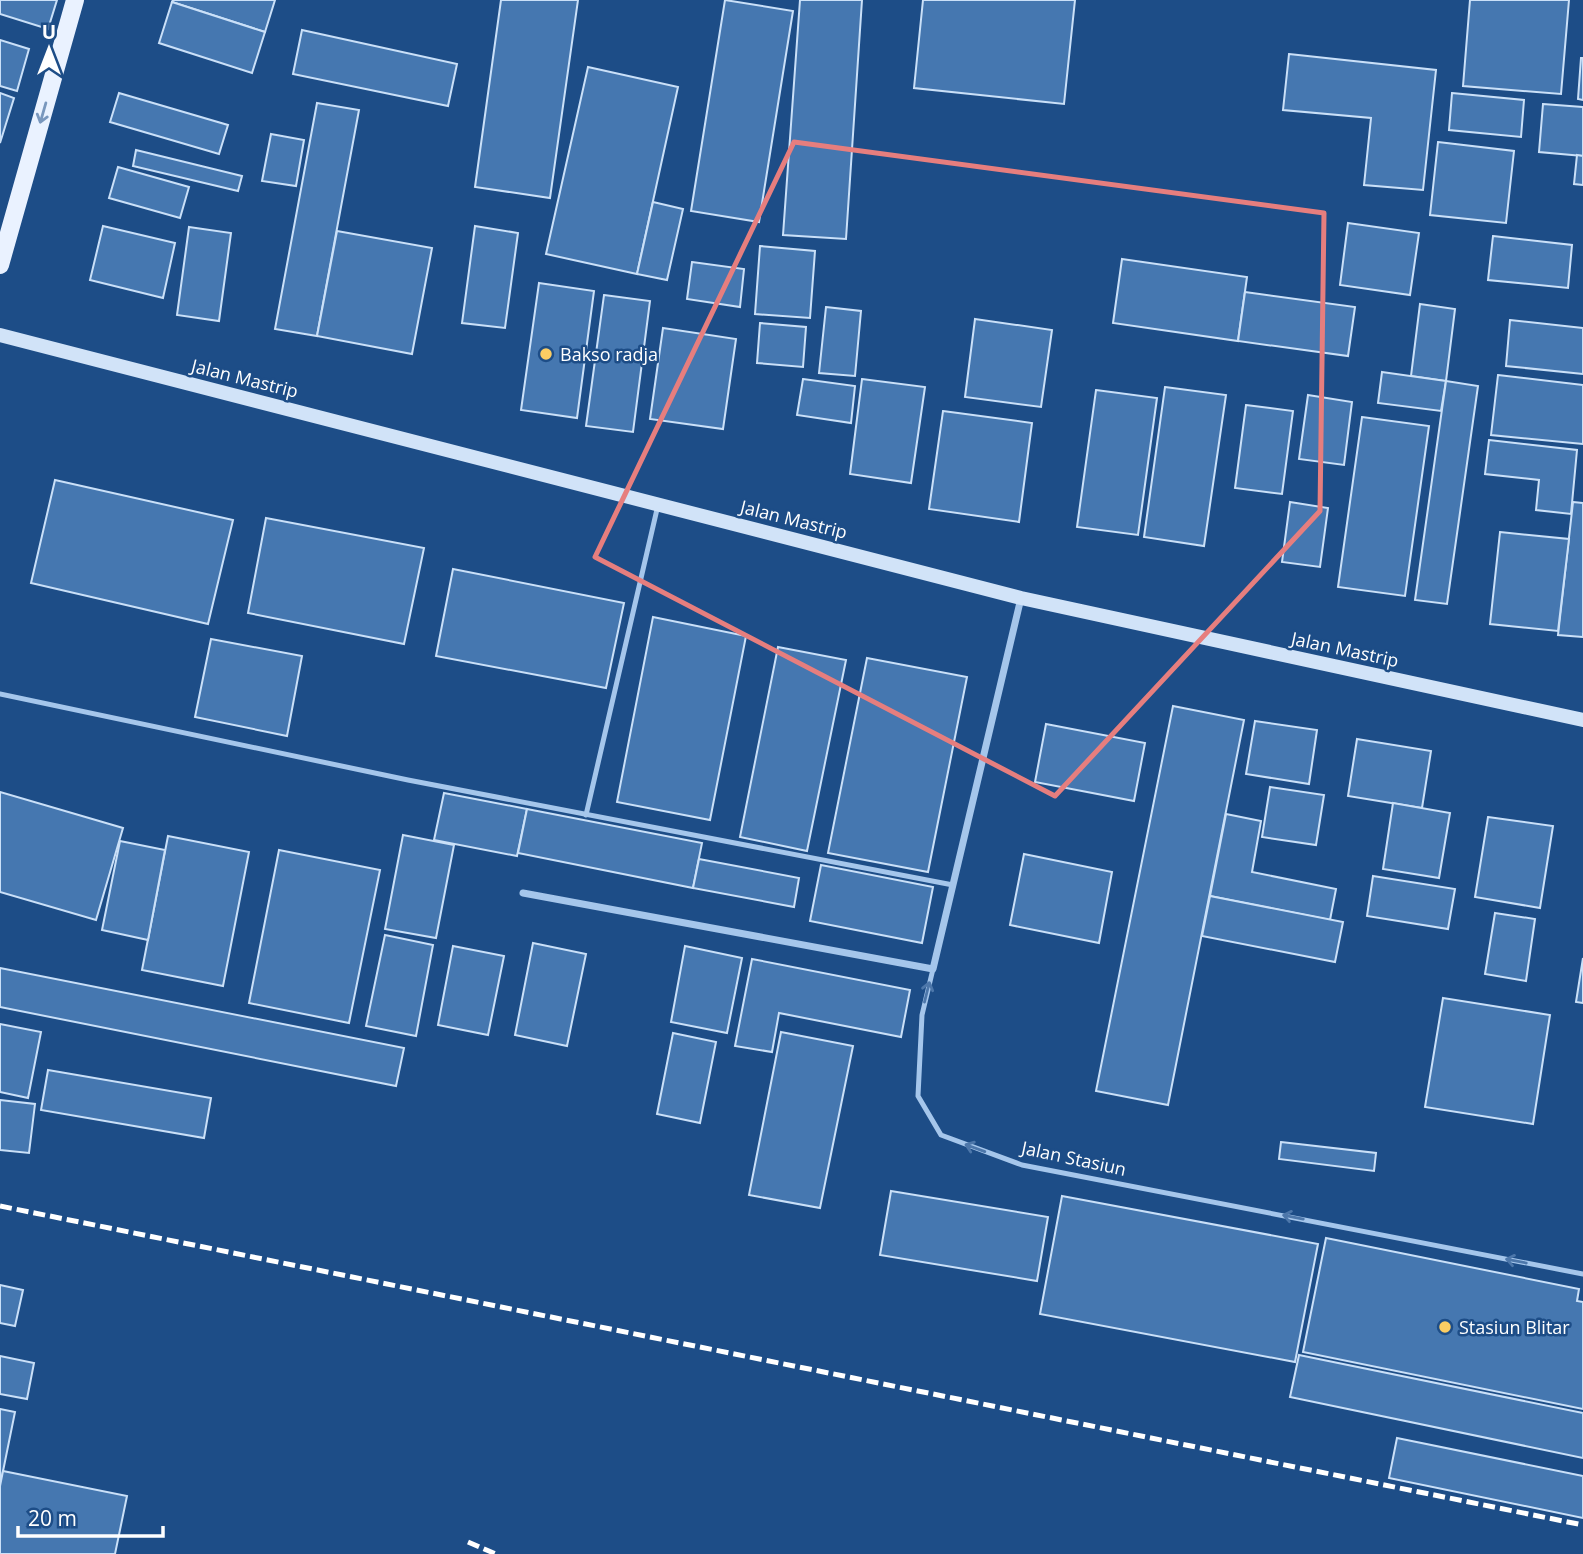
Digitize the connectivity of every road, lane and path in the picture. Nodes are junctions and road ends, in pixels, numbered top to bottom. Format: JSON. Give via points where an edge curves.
{"nodes":[{"id":1,"x":75,"y":0,"type":"edge"},
{"id":2,"x":0,"y":265,"type":"edge"},
{"id":3,"x":0,"y":335,"type":"edge"},
{"id":4,"x":658,"y":504,"type":"junction"},
{"id":5,"x":1021,"y":598,"type":"junction"},
{"id":6,"x":0,"y":694,"type":"edge"},
{"id":7,"x":1583,"y":720,"type":"edge"},
{"id":8,"x":586,"y":815,"type":"junction"},
{"id":9,"x":953,"y":886,"type":"junction"},
{"id":10,"x":523,"y":894,"type":"dead end"},
{"id":11,"x":933,"y":969,"type":"junction"},
{"id":12,"x":1583,"y":1273,"type":"edge"}],
"edges":[{"from":1,"to":2,"type":"main road","one_way":true},
{"from":3,"to":4,"type":"main road","name":"Jalan Mastrip"},
{"from":4,"to":5,"type":"main road","name":"Jalan Mastrip"},
{"from":4,"to":8,"type":"lane"},
{"from":5,"to":7,"type":"main road","name":"Jalan Mastrip"},
{"from":5,"to":9,"type":"street","name":"Jalan Stasiun"},
{"from":6,"to":8,"type":"lane"},
{"from":8,"to":9,"type":"lane"},
{"from":9,"to":11,"type":"street","name":"Jalan Stasiun"},
{"from":10,"to":11,"type":"street"},
{"from":12,"to":11,"type":"lane","name":"Jalan Stasiun","one_way":true,"via":[[1022,1165],[942,1135],[918,1096],[922,1015]]}]}
